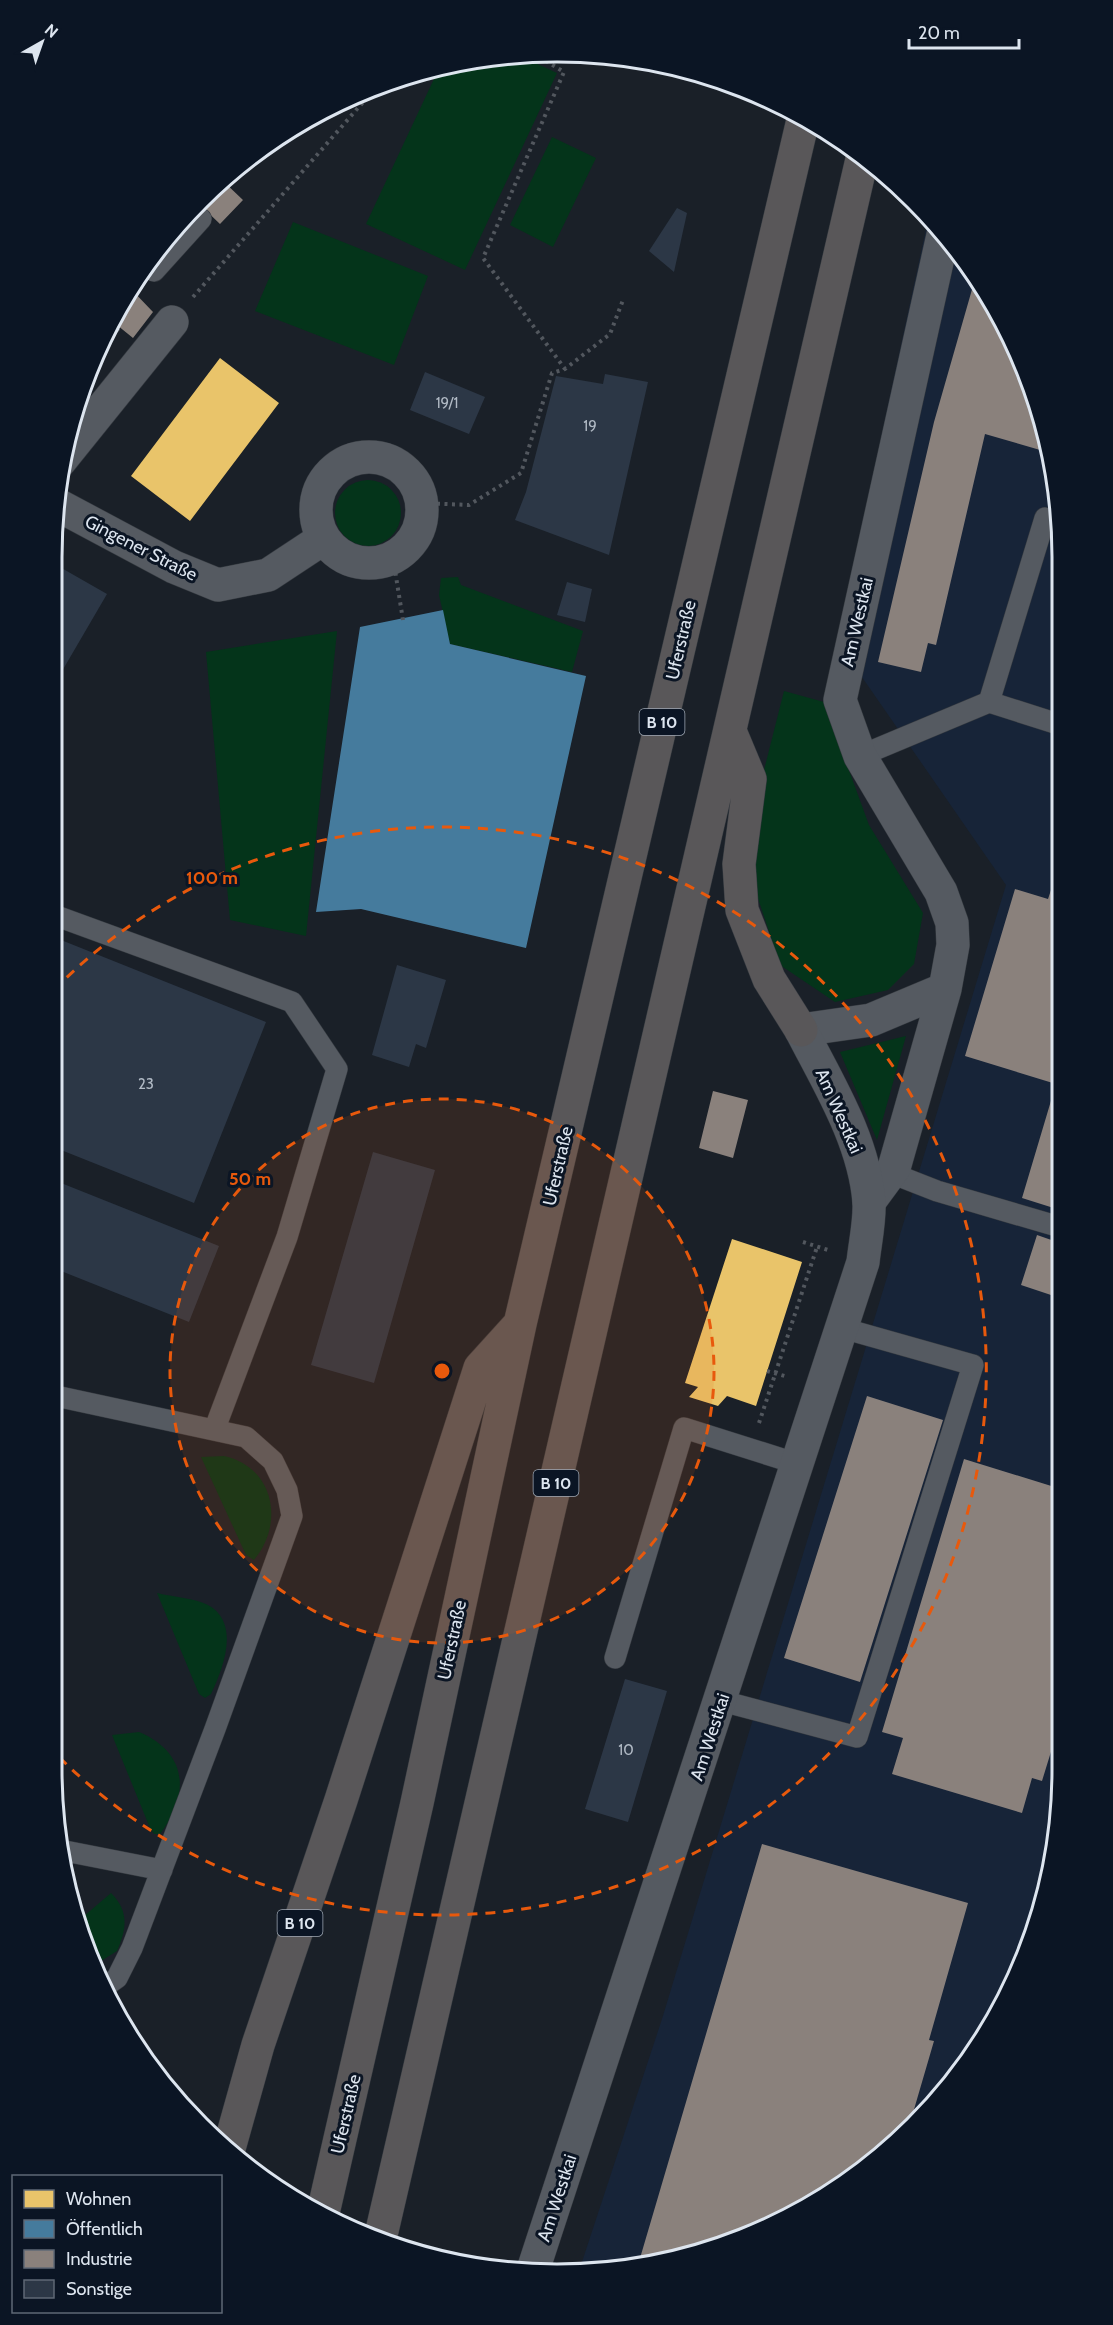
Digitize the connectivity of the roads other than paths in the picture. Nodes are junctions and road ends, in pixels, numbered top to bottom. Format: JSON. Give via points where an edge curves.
{"nodes":[{"id":1,"x":801,"y":126,"type":"edge"},
{"id":2,"x":860,"y":166,"type":"edge"},
{"id":3,"x":201,"y":219,"type":"dead end"},
{"id":4,"x":941,"y":245,"type":"edge"},
{"id":5,"x":153,"y":270,"type":"edge"},
{"id":6,"x":172,"y":322,"type":"road end"},
{"id":7,"x":75,"y":443,"type":"edge"},
{"id":8,"x":64,"y":509,"type":"edge"},
{"id":9,"x":1050,"y":519,"type":"edge"},
{"id":10,"x":324,"y":538,"type":"junction"},
{"id":11,"x":989,"y":702,"type":"junction"},
{"id":12,"x":1052,"y":722,"type":"edge"},
{"id":13,"x":730,"y":731,"type":"junction"},
{"id":14,"x":860,"y":756,"type":"junction"},
{"id":15,"x":62,"y":918,"type":"edge"},
{"id":16,"x":945,"y":989,"type":"junction"},
{"id":17,"x":801,"y":1030,"type":"junction"},
{"id":18,"x":891,"y":1173,"type":"junction"},
{"id":19,"x":869,"y":1202,"type":"junction"},
{"id":20,"x":1052,"y":1225,"type":"edge"},
{"id":21,"x":520,"y":1324,"type":"junction"},
{"id":22,"x":842,"y":1329,"type":"junction"},
{"id":23,"x":62,"y":1397,"type":"edge"},
{"id":24,"x":215,"y":1428,"type":"junction"},
{"id":25,"x":798,"y":1464,"type":"junction"},
{"id":26,"x":615,"y":1658,"type":"dead end"},
{"id":27,"x":722,"y":1701,"type":"junction"},
{"id":28,"x":69,"y":1852,"type":"edge"},
{"id":29,"x":162,"y":1870,"type":"junction"},
{"id":30,"x":111,"y":1982,"type":"edge"},
{"id":31,"x":231,"y":2142,"type":"edge"},
{"id":32,"x":325,"y":2205,"type":"edge"},
{"id":33,"x":382,"y":2231,"type":"edge"},
{"id":34,"x":535,"y":2263,"type":"edge"}],
"edges":[{"from":1,"to":21,"type":"highway","name":"Uferstraße","number":"B 10"},
{"from":2,"to":13,"type":"highway","number":"B 10"},
{"from":3,"to":5,"type":"lane"},
{"from":4,"to":14,"type":"street","name":"Am Westkai","via":[[840,700]]},
{"from":6,"to":7,"type":"street"},
{"from":8,"to":10,"type":"street","name":"Gingener Straße","via":[[174,567],[218,585],[268,575]]},
{"from":9,"to":11,"type":"lane","via":[[1045,518]]},
{"from":10,"to":10,"type":"street","via":[[317,522],[318,496],[330,474],[343,463],[360,457],[393,462],[417,487],[422,520],[407,549],[393,558],[379,563],[347,559]]},
{"from":11,"to":12,"type":"lane"},
{"from":11,"to":14,"type":"lane"},
{"from":13,"to":17,"type":"highway","via":[[750,779],[739,864],[742,910],[769,979]]},
{"from":13,"to":33,"type":"highway","number":"B 10"},
{"from":14,"to":16,"type":"street","name":"Am Westkai","via":[[941,892],[952,922],[953,945]]},
{"from":15,"to":24,"type":"lane","via":[[292,1002],[337,1069],[287,1237]]},
{"from":16,"to":17,"type":"street","via":[[871,1020]]},
{"from":16,"to":18,"type":"street","name":"Am Westkai"},
{"from":17,"to":19,"type":"street","name":"Am Westkai","via":[[842,1111],[860,1159]]},
{"from":18,"to":19,"type":"street","name":"Am Westkai"},
{"from":18,"to":20,"type":"lane","via":[[937,1191]]},
{"from":19,"to":22,"type":"street","name":"Am Westkai","via":[[864,1262]]},
{"from":21,"to":31,"type":"highway","number":"B 10","via":[[480,1368],[258,2045]]},
{"from":21,"to":32,"type":"highway","name":"Uferstraße","number":"B 10","via":[[417,1803]]},
{"from":22,"to":25,"type":"street","name":"Am Westkai"},
{"from":22,"to":27,"type":"lane","via":[[973,1365],[857,1737]]},
{"from":23,"to":24,"type":"lane"},
{"from":24,"to":29,"type":"lane","via":[[246,1437],[273,1461],[287,1490],[291,1516]]},
{"from":25,"to":26,"type":"lane","via":[[684,1428]]},
{"from":25,"to":27,"type":"street","name":"Am Westkai"},
{"from":27,"to":34,"type":"street","name":"Am Westkai"},
{"from":28,"to":29,"type":"lane"},
{"from":29,"to":30,"type":"lane","via":[[132,1948],[117,1978]]}]}
